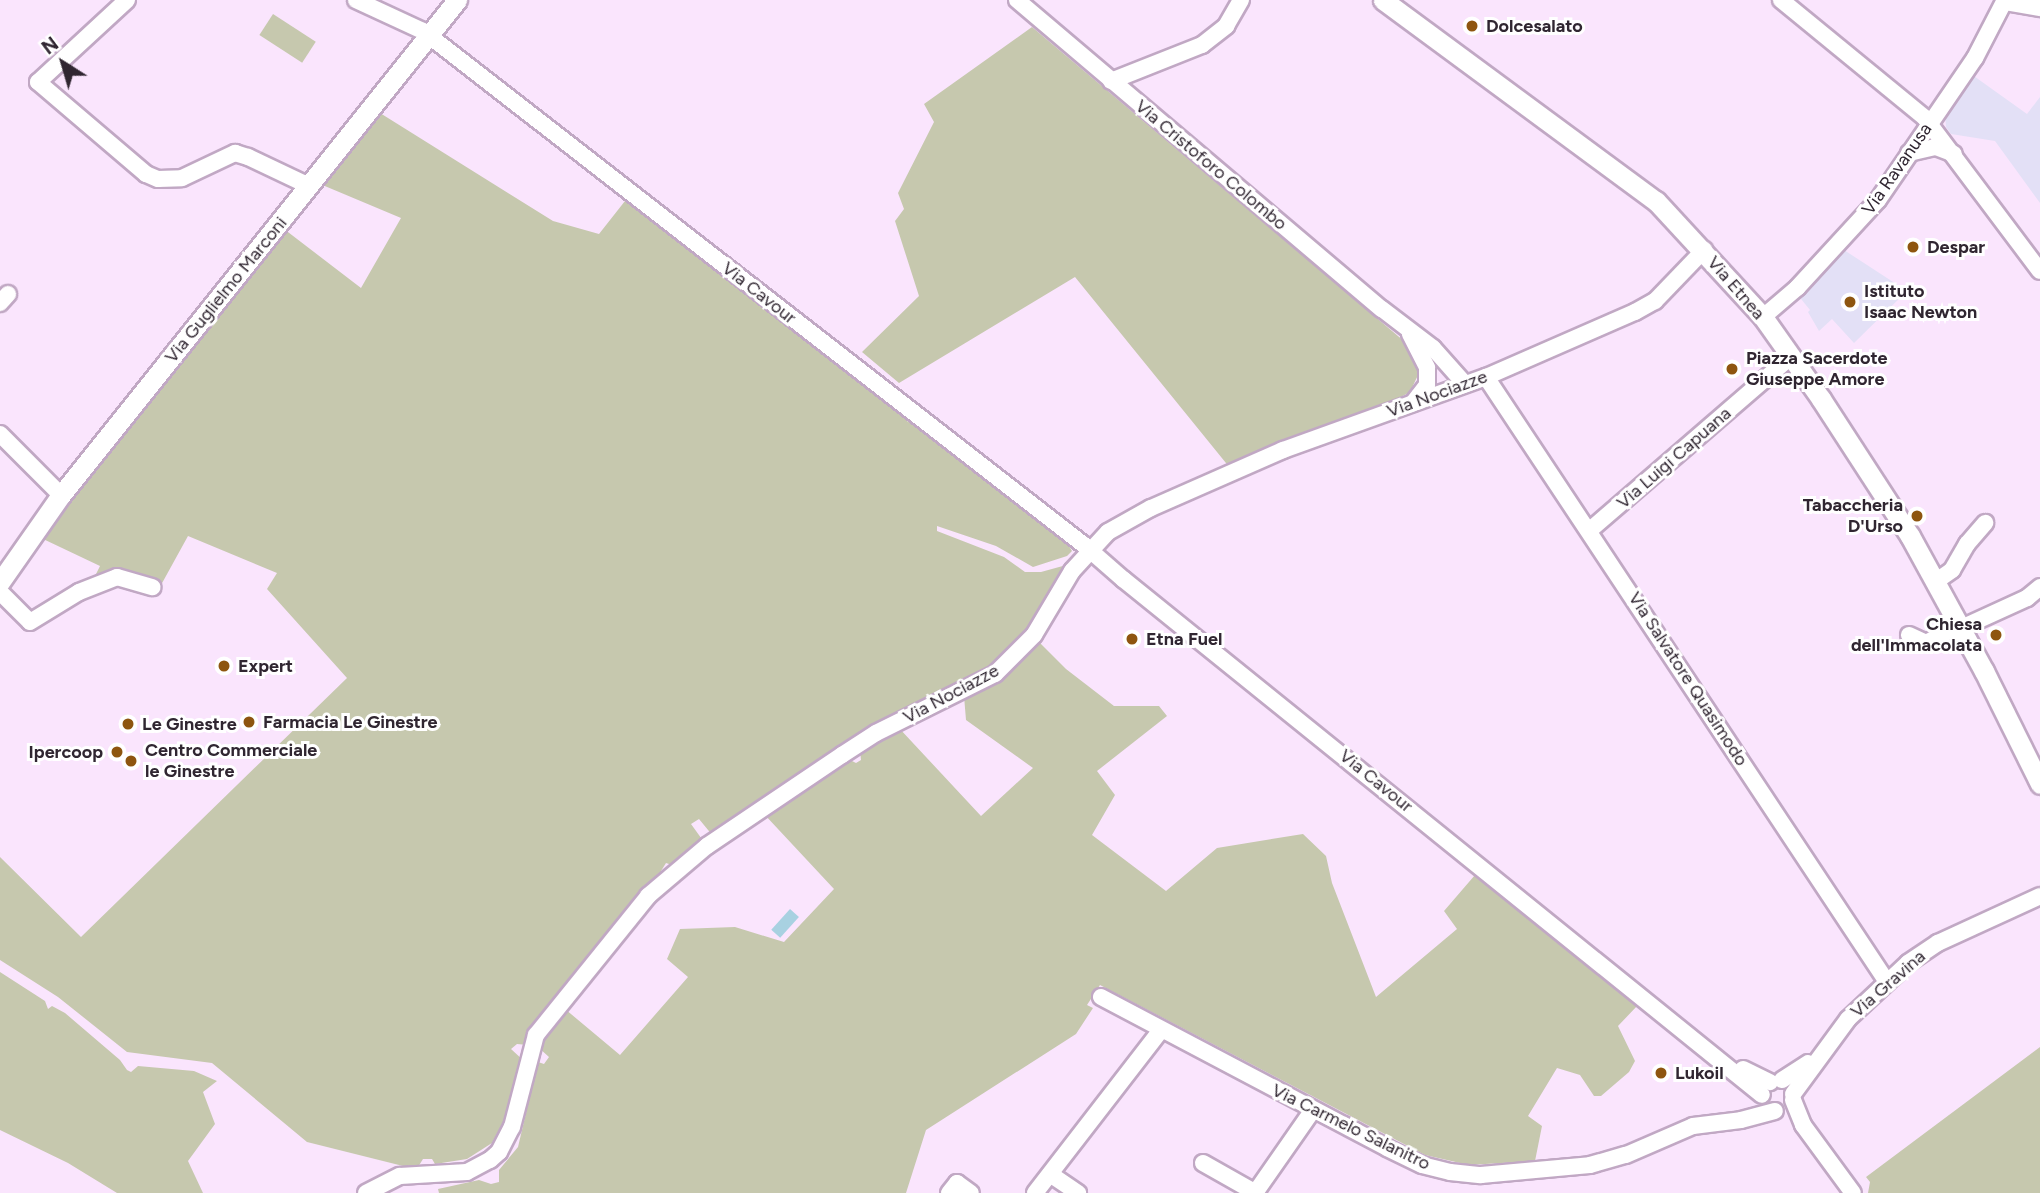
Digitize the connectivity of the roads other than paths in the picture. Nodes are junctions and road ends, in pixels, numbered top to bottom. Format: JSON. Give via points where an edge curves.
{"nodes":[{"id":1,"x":127,"y":0,"type":"edge"},
{"id":2,"x":356,"y":0,"type":"edge"},
{"id":3,"x":457,"y":0,"type":"edge"},
{"id":4,"x":1017,"y":0,"type":"edge"},
{"id":5,"x":1241,"y":0,"type":"edge"},
{"id":6,"x":1383,"y":0,"type":"edge"},
{"id":7,"x":1780,"y":0,"type":"edge"},
{"id":8,"x":2005,"y":1,"type":"edge"},
{"id":9,"x":2036,"y":5,"type":"edge"},
{"id":10,"x":429,"y":36,"type":"junction"},
{"id":11,"x":1111,"y":81,"type":"junction"},
{"id":12,"x":1929,"y":124,"type":"junction"},
{"id":13,"x":1909,"y":153,"type":"junction"},
{"id":14,"x":1955,"y":154,"type":"junction"},
{"id":15,"x":309,"y":186,"type":"junction"},
{"id":16,"x":1704,"y":250,"type":"junction"},
{"id":17,"x":2040,"y":271,"type":"edge"},
{"id":18,"x":1763,"y":317,"type":"junction"},
{"id":19,"x":1406,"y":329,"type":"junction"},
{"id":20,"x":1789,"y":358,"type":"junction"},
{"id":21,"x":1486,"y":377,"type":"junction"},
{"id":22,"x":1465,"y":384,"type":"junction"},
{"id":23,"x":1434,"y":389,"type":"junction"},
{"id":24,"x":0,"y":434,"type":"edge"},
{"id":25,"x":61,"y":495,"type":"junction"},
{"id":26,"x":1985,"y":523,"type":"dead end"},
{"id":27,"x":1590,"y":530,"type":"junction"},
{"id":28,"x":1089,"y":549,"type":"junction"},
{"id":29,"x":0,"y":582,"type":"edge"},
{"id":30,"x":1935,"y":582,"type":"junction"},
{"id":31,"x":153,"y":587,"type":"dead end"},
{"id":32,"x":2039,"y":589,"type":"edge"},
{"id":33,"x":0,"y":592,"type":"edge"},
{"id":34,"x":1958,"y":627,"type":"junction"},
{"id":35,"x":1909,"y":635,"type":"dead end"},
{"id":36,"x":2040,"y":784,"type":"edge"},
{"id":37,"x":2040,"y":896,"type":"edge"},
{"id":38,"x":1887,"y":982,"type":"junction"},
{"id":39,"x":1101,"y":997,"type":"dead end"},
{"id":40,"x":1161,"y":1030,"type":"junction"},
{"id":41,"x":1824,"y":1051,"type":"junction"},
{"id":42,"x":1769,"y":1089,"type":"junction"},
{"id":43,"x":1786,"y":1104,"type":"junction"},
{"id":44,"x":1313,"y":1110,"type":"junction"},
{"id":45,"x":1741,"y":1120,"type":"junction"},
{"id":46,"x":1203,"y":1163,"type":"dead end"},
{"id":47,"x":1050,"y":1174,"type":"junction"},
{"id":48,"x":427,"y":1177,"type":"junction"},
{"id":49,"x":366,"y":1193,"type":"edge"},
{"id":50,"x":388,"y":1193,"type":"edge"},
{"id":51,"x":949,"y":1193,"type":"edge"},
{"id":52,"x":971,"y":1193,"type":"edge"},
{"id":53,"x":1035,"y":1193,"type":"edge"},
{"id":54,"x":1078,"y":1193,"type":"edge"},
{"id":55,"x":1256,"y":1193,"type":"edge"},
{"id":56,"x":1853,"y":1193,"type":"edge"}],
"edges":[{"from":1,"to":15,"type":"street","via":[[38,82],[146,174],[158,179],[182,178],[235,153]]},
{"from":2,"to":10,"type":"street","name":"Via Cavour"},
{"from":3,"to":10,"type":"main road","name":"Via Guglielmo Marconi"},
{"from":4,"to":11,"type":"street","name":"Via Cristoforo Colombo"},
{"from":5,"to":11,"type":"street","via":[[1226,26],[1202,45]]},
{"from":6,"to":16,"type":"main road","name":"Via Etnea","via":[[1656,201]]},
{"from":7,"to":12,"type":"street"},
{"from":8,"to":9,"type":"street"},
{"from":8,"to":12,"type":"street","name":"Via Ravanusa","via":[[1975,58]]},
{"from":10,"to":15,"type":"main road","name":"Via Guglielmo Marconi"},
{"from":10,"to":28,"type":"street","name":"Via Cavour"},
{"from":11,"to":19,"type":"street","name":"Via Cristoforo Colombo"},
{"from":12,"to":13,"type":"street","name":"Via Ravanusa"},
{"from":12,"to":14,"type":"street"},
{"from":13,"to":14,"type":"street","via":[[1936,147]]},
{"from":13,"to":18,"type":"street","name":"Via Ravanusa","via":[[1878,200],[1797,288]]},
{"from":14,"to":17,"type":"street"},
{"from":15,"to":25,"type":"main road","name":"Via Guglielmo Marconi"},
{"from":16,"to":18,"type":"main road","name":"Via Etnea"},
{"from":16,"to":21,"type":"street","name":"Via Nociazze","via":[[1655,302]]},
{"from":18,"to":20,"type":"main road","name":"Via Etnea"},
{"from":19,"to":22,"type":"street","name":"Via Cristoforo Colombo","via":[[1433,348]]},
{"from":19,"to":23,"type":"street"},
{"from":20,"to":27,"type":"street","name":"Via Luigi Capuana"},
{"from":20,"to":30,"type":"main road","name":"Via Etnea","via":[[1821,399]]},
{"from":21,"to":22,"type":"street","name":"Via Nociazze"},
{"from":21,"to":27,"type":"street","name":"Via Salvatore Quasimodo"},
{"from":22,"to":23,"type":"street","name":"Via Nociazze"},
{"from":23,"to":28,"type":"street","name":"Via Nociazze","via":[[1413,404],[1283,450],[1151,508],[1108,532]]},
{"from":24,"to":25,"type":"street"},
{"from":25,"to":29,"type":"main road","name":"Via Guglielmo Marconi"},
{"from":26,"to":30,"type":"street","via":[[1952,570]]},
{"from":27,"to":38,"type":"street","name":"Via Salvatore Quasimodo"},
{"from":28,"to":42,"type":"street","name":"Via Cavour","via":[[1100,550],[1146,595],[1607,967]]},
{"from":28,"to":48,"type":"street","name":"Via Nociazze","via":[[1034,635],[995,674],[842,755],[707,846],[648,896],[536,1035],[524,1090],[499,1152],[480,1168]]},
{"from":30,"to":34,"type":"main road","name":"Via Etnea"},
{"from":31,"to":33,"type":"street","via":[[117,577],[79,592],[30,622]]},
{"from":32,"to":34,"type":"street","via":[[2000,612]]},
{"from":34,"to":35,"type":"street","via":[[1926,643]]},
{"from":34,"to":36,"type":"main road","name":"Via Etnea"},
{"from":37,"to":38,"type":"street","name":"Via Gravina","via":[[1938,943]]},
{"from":38,"to":41,"type":"street","name":"Via Gravina","via":[[1848,1019]]},
{"from":39,"to":40,"type":"street","name":"Via Carmelo Salanitro"},
{"from":40,"to":44,"type":"street","name":"Via Carmelo Salanitro"},
{"from":40,"to":47,"type":"street"},
{"from":41,"to":42,"type":"street"},
{"from":41,"to":43,"type":"street","name":"Via Gravina"},
{"from":42,"to":43,"type":"street","via":[[1765,1106]]},
{"from":42,"to":43,"type":"street","via":[[1790,1085]]},
{"from":42,"to":45,"type":"street"},
{"from":43,"to":45,"type":"street","name":"Via Carmelo Salanitro"},
{"from":43,"to":56,"type":"street"},
{"from":44,"to":45,"type":"street","name":"Via Carmelo Salanitro","via":[[1422,1165],[1480,1175],[1590,1165],[1693,1126]]},
{"from":44,"to":55,"type":"street"},
{"from":46,"to":55,"type":"street"},
{"from":47,"to":53,"type":"street"},
{"from":47,"to":54,"type":"street"},
{"from":48,"to":49,"type":"street","name":"Via Nociazze","via":[[400,1176]]},
{"from":48,"to":50,"type":"street"},
{"from":51,"to":52,"type":"street","via":[[957,1183]]}]}
